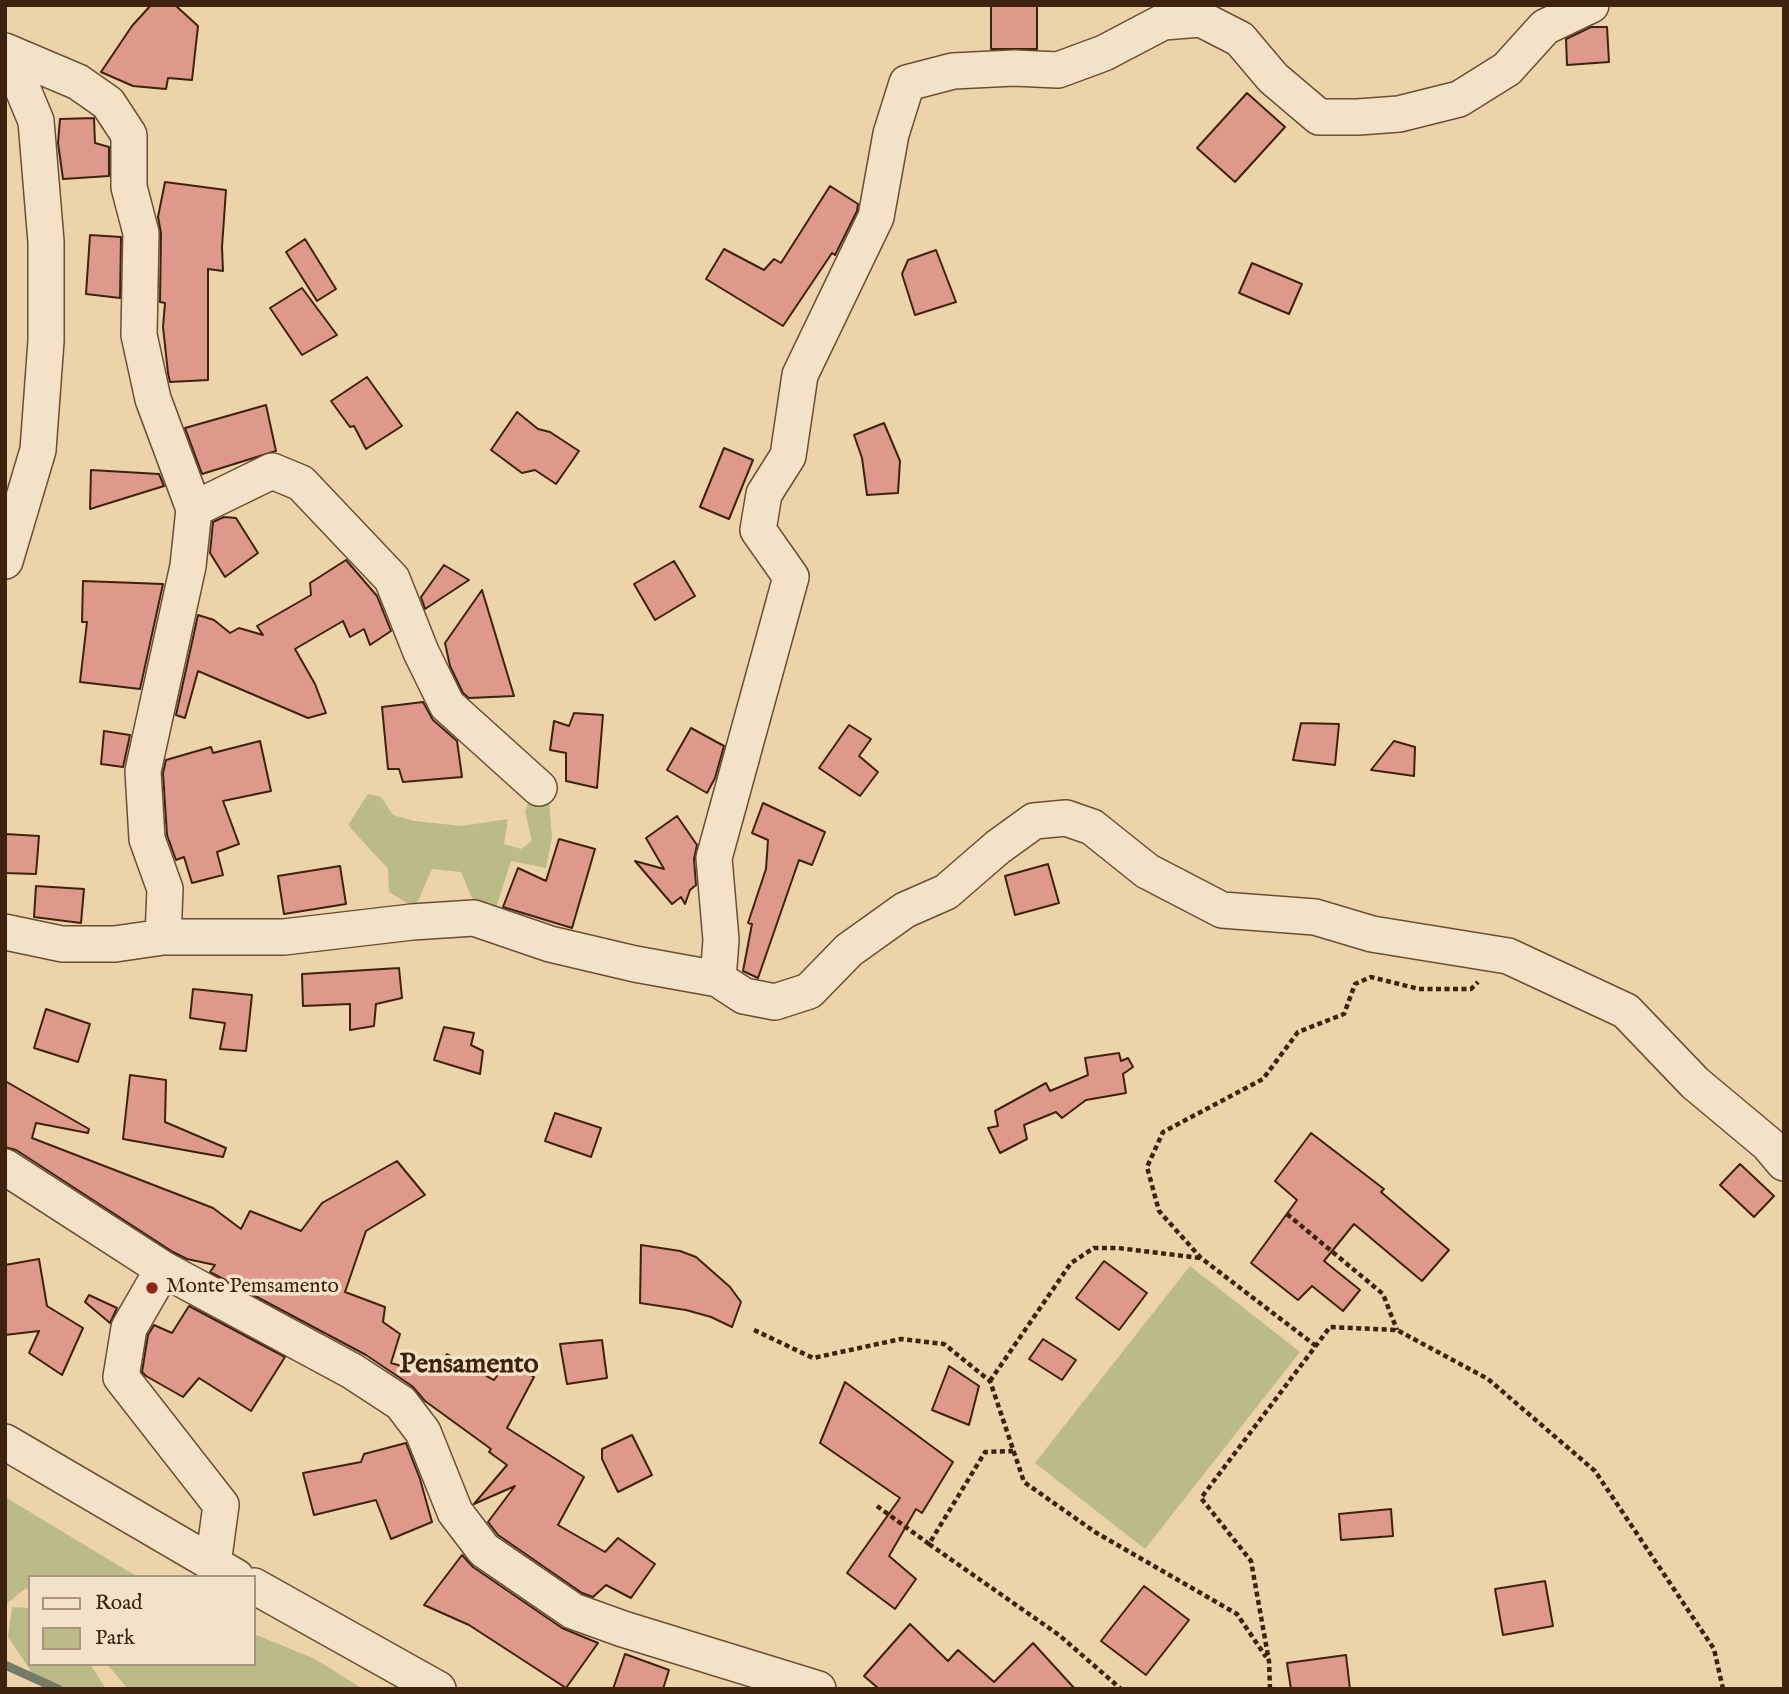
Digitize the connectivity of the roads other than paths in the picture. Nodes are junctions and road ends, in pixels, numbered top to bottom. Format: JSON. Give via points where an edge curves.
{"nodes":[{"id":1,"x":1591,"y":5,"type":"edge"},
{"id":2,"x":8,"y":59,"type":"edge"},
{"id":3,"x":5,"y":104,"type":"edge"},
{"id":4,"x":194,"y":509,"type":"junction"},
{"id":5,"x":5,"y":561,"type":"edge"},
{"id":6,"x":540,"y":788,"type":"dead end"},
{"id":7,"x":5,"y":933,"type":"edge"},
{"id":8,"x":163,"y":937,"type":"junction"},
{"id":9,"x":718,"y":979,"type":"junction"},
{"id":10,"x":1784,"y":1163,"type":"edge"},
{"id":11,"x":5,"y":1167,"type":"edge"},
{"id":12,"x":167,"y":1284,"type":"junction"},
{"id":13,"x":5,"y":1442,"type":"edge"},
{"id":14,"x":225,"y":1570,"type":"edge"},
{"id":15,"x":256,"y":1587,"type":"edge"},
{"id":16,"x":438,"y":1689,"type":"edge"},
{"id":17,"x":818,"y":1689,"type":"edge"}],
"edges":[{"from":1,"to":9,"type":"street","via":[[1545,27],[1507,69],[1459,99],[1399,114],[1318,117],[1273,78],[1240,39],[1201,19],[1163,22],[1058,70],[953,71],[907,83],[891,134],[876,217],[800,375],[788,456],[764,494],[758,530],[791,577],[714,858],[721,940]]},
{"from":2,"to":3,"type":"street","via":[[14,89]]},
{"from":2,"to":4,"type":"street","via":[[78,82],[107,103],[129,135],[129,187],[141,233],[139,335],[153,399]]},
{"from":2,"to":5,"type":"street","via":[[36,121],[46,242],[46,341],[38,450]]},
{"from":4,"to":6,"type":"street","via":[[272,471],[301,483],[392,579],[447,705]]},
{"from":4,"to":8,"type":"street","via":[[187,566],[143,771],[147,839],[165,889]]},
{"from":7,"to":8,"type":"street","via":[[62,944],[115,944]]},
{"from":8,"to":9,"type":"street","via":[[284,937],[474,918],[550,944]]},
{"from":9,"to":10,"type":"street","via":[[744,996],[775,1002],[809,991],[849,950],[905,910],[946,892],[1034,821],[1066,818],[1092,827],[1147,871],[1222,910],[1315,916],[1372,934],[1508,956],[1626,1011],[1695,1083]]},
{"from":11,"to":12,"type":"street"},
{"from":12,"to":14,"type":"street","via":[[129,1328],[121,1377],[221,1505]]},
{"from":12,"to":17,"type":"street","via":[[352,1371],[401,1403],[423,1432],[455,1512],[484,1550],[573,1611]]},
{"from":13,"to":14,"type":"street"},
{"from":15,"to":16,"type":"street"}]}
